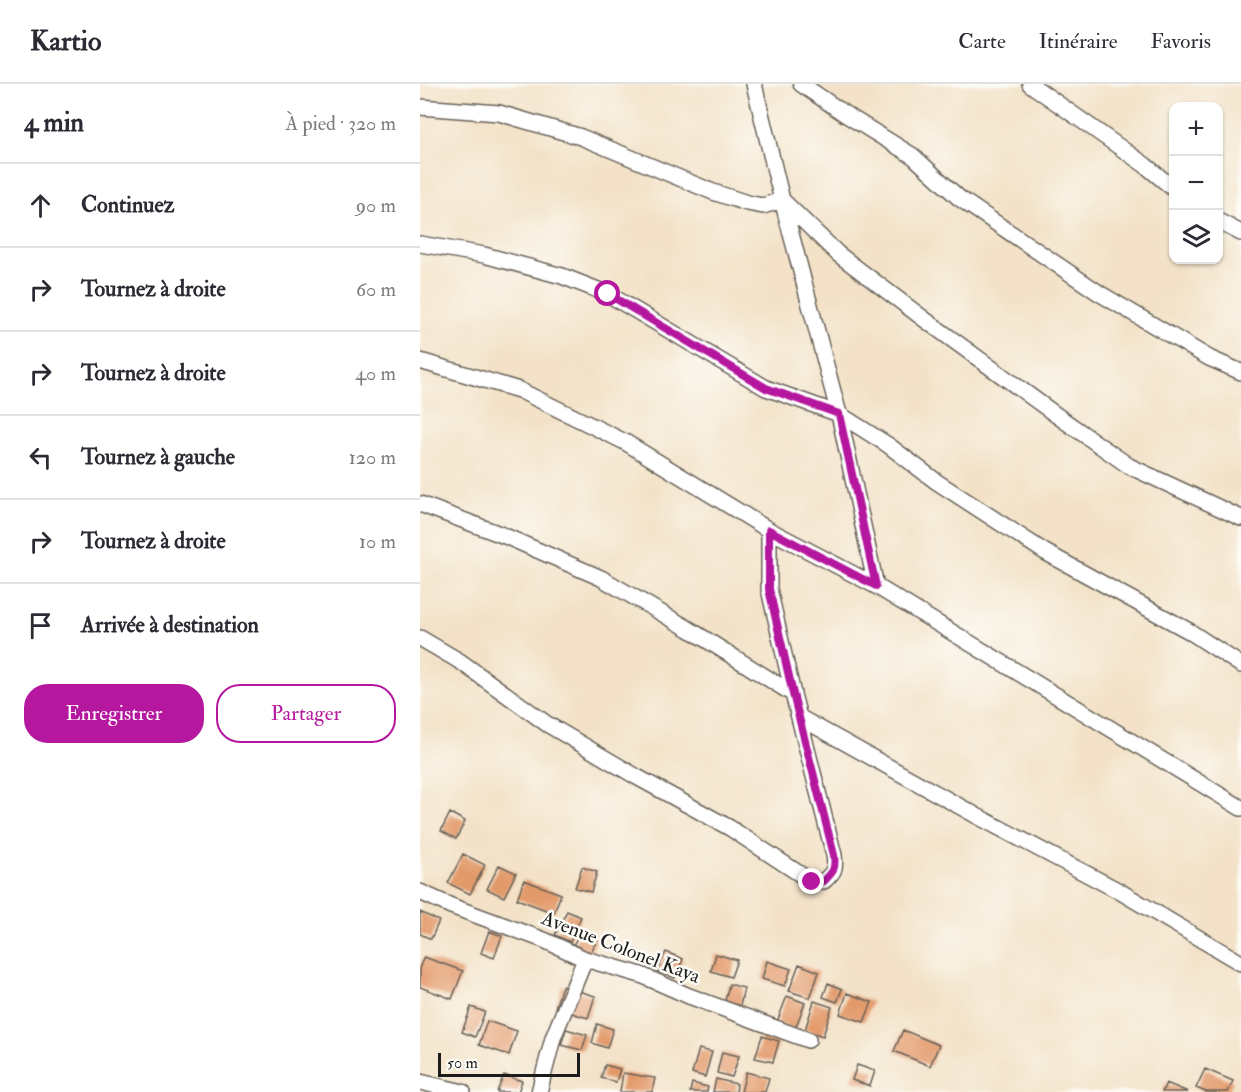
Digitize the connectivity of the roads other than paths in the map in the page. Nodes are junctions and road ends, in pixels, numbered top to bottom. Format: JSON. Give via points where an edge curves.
{"nodes":[{"id":1,"x":753,"y":84,"type":"edge"},
{"id":2,"x":801,"y":84,"type":"edge"},
{"id":3,"x":1030,"y":84,"type":"edge"},
{"id":4,"x":420,"y":107,"type":"edge"},
{"id":5,"x":1169,"y":186,"type":"edge"},
{"id":6,"x":782,"y":200,"type":"junction"},
{"id":7,"x":1223,"y":224,"type":"edge"},
{"id":8,"x":1241,"y":233,"type":"edge"},
{"id":9,"x":420,"y":244,"type":"edge"},
{"id":10,"x":420,"y":361,"type":"edge"},
{"id":11,"x":1241,"y":372,"type":"edge"},
{"id":12,"x":839,"y":414,"type":"junction"},
{"id":13,"x":420,"y":504,"type":"edge"},
{"id":14,"x":1241,"y":518,"type":"edge"},
{"id":15,"x":769,"y":530,"type":"junction"},
{"id":16,"x":876,"y":586,"type":"junction"},
{"id":17,"x":420,"y":638,"type":"edge"},
{"id":18,"x":1241,"y":665,"type":"edge"},
{"id":19,"x":793,"y":694,"type":"junction"},
{"id":20,"x":799,"y":717,"type":"junction"},
{"id":21,"x":1241,"y":808,"type":"edge"},
{"id":22,"x":420,"y":892,"type":"edge"},
{"id":23,"x":585,"y":959,"type":"junction"},
{"id":24,"x":1241,"y":963,"type":"edge"},
{"id":25,"x":808,"y":1040,"type":"dead end"},
{"id":26,"x":420,"y":1082,"type":"edge"},
{"id":27,"x":463,"y":1092,"type":"edge"},
{"id":28,"x":539,"y":1092,"type":"edge"}],
"edges":[{"from":1,"to":6,"type":"street"},
{"from":2,"to":11,"type":"street","via":[[913,156],[959,198],[1099,292],[1209,358]]},
{"from":3,"to":5,"type":"street"},
{"from":4,"to":6,"type":"street","via":[[499,113],[581,137],[747,203],[763,206]]},
{"from":6,"to":12,"type":"street"},
{"from":6,"to":14,"type":"street","via":[[838,254],[1129,466]]},
{"from":7,"to":8,"type":"street"},
{"from":9,"to":12,"type":"street","via":[[484,255],[562,276],[608,294],[766,388]]},
{"from":10,"to":15,"type":"street","via":[[519,390],[625,442]]},
{"from":12,"to":16,"type":"street"},
{"from":12,"to":18,"type":"street","via":[[1045,552],[1189,631]]},
{"from":13,"to":19,"type":"street","via":[[601,578]]},
{"from":15,"to":16,"type":"street"},
{"from":15,"to":19,"type":"street","via":[[769,589]]},
{"from":16,"to":21,"type":"street"},
{"from":17,"to":20,"type":"street","via":[[461,662],[547,724],[730,828],[812,882],[824,881],[836,865]]},
{"from":19,"to":20,"type":"street"},
{"from":20,"to":24,"type":"street","via":[[1119,891]]},
{"from":22,"to":23,"type":"street","name":"Avenue Colonel Kaya"},
{"from":23,"to":25,"type":"street","name":"Avenue Colonel Kaya","via":[[641,975]]},
{"from":23,"to":28,"type":"street","via":[[553,1038]]},
{"from":26,"to":27,"type":"street"}]}
